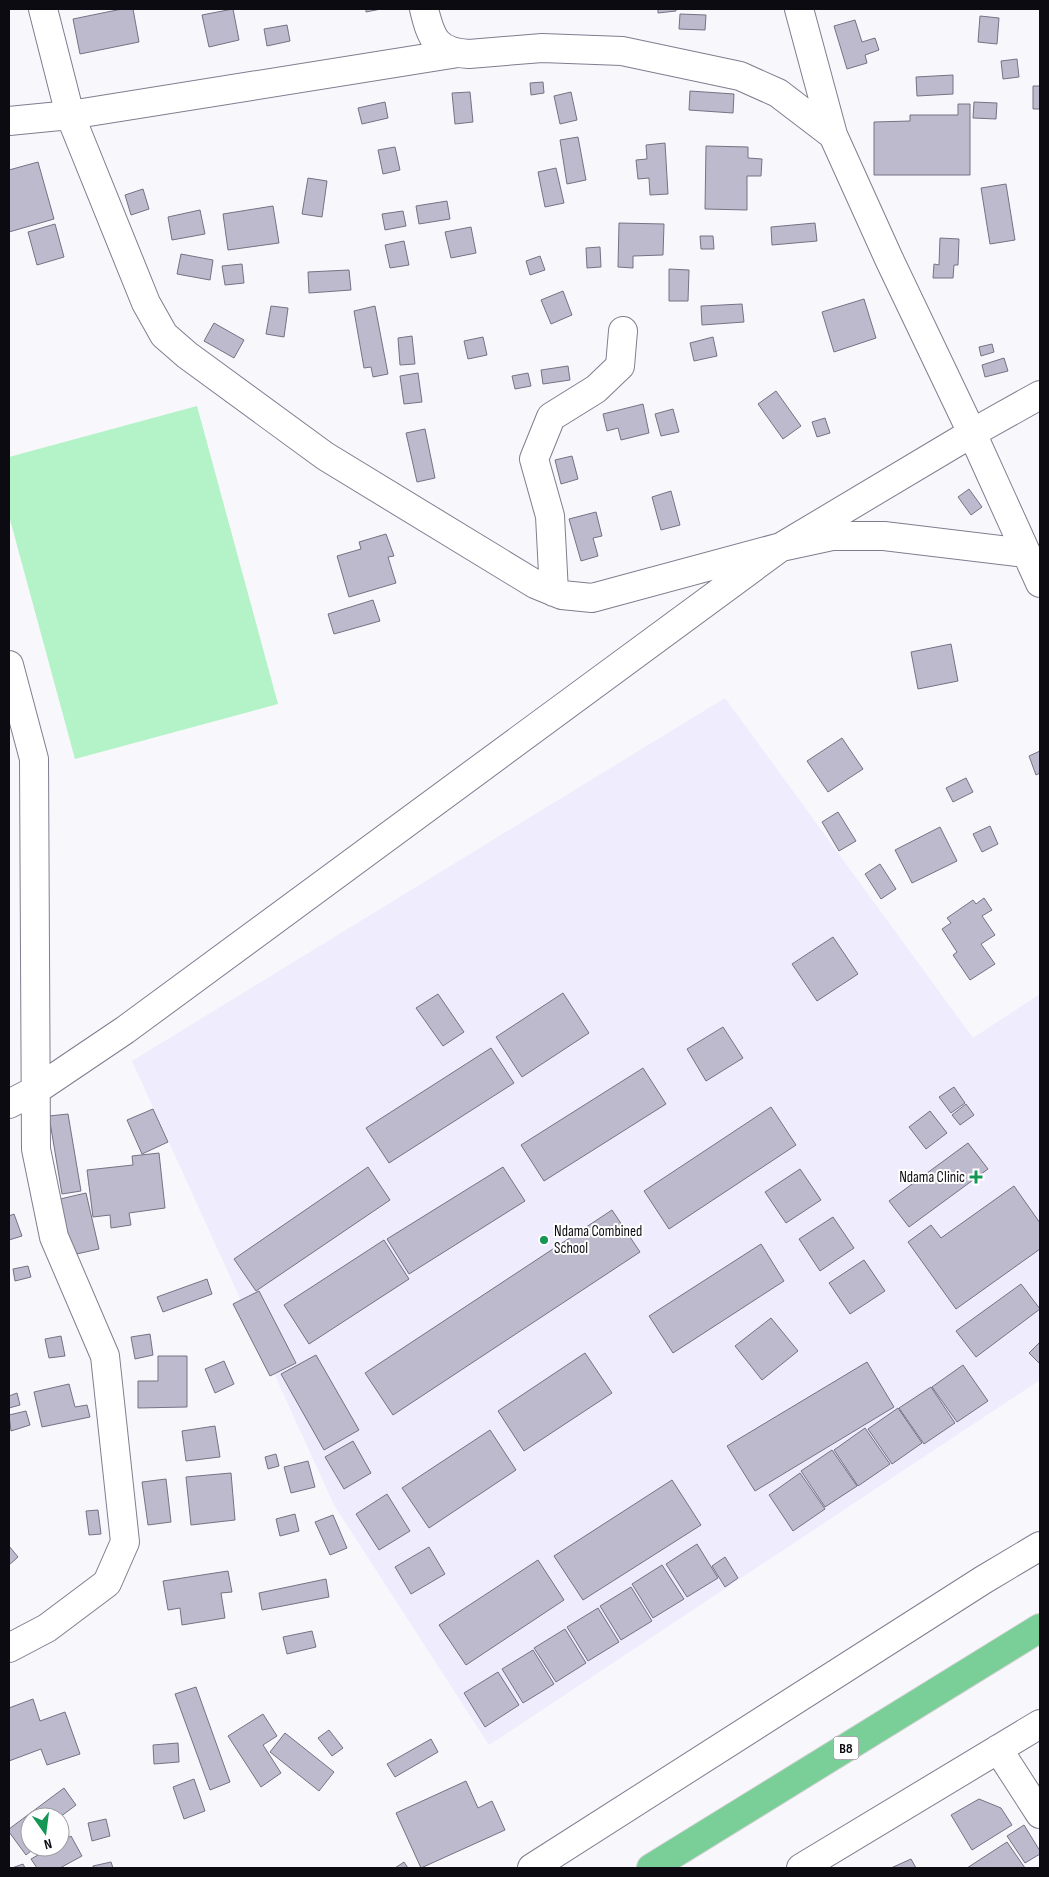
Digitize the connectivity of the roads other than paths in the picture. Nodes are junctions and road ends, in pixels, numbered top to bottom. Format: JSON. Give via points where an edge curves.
{"nodes":[{"id":1,"x":43,"y":9,"type":"edge"},
{"id":2,"x":424,"y":9,"type":"edge"},
{"id":3,"x":799,"y":9,"type":"edge"},
{"id":4,"x":458,"y":53,"type":"junction"},
{"id":5,"x":70,"y":115,"type":"junction"},
{"id":6,"x":9,"y":121,"type":"edge"},
{"id":7,"x":833,"y":135,"type":"junction"},
{"id":8,"x":623,"y":331,"type":"dead end"},
{"id":9,"x":1040,"y":395,"type":"edge"},
{"id":10,"x":972,"y":433,"type":"junction"},
{"id":11,"x":781,"y":547,"type":"junction"},
{"id":12,"x":1026,"y":553,"type":"junction"},
{"id":13,"x":1040,"y":583,"type":"edge"},
{"id":14,"x":554,"y":592,"type":"junction"},
{"id":15,"x":9,"y":665,"type":"edge"},
{"id":16,"x":36,"y":1090,"type":"junction"},
{"id":17,"x":9,"y":1104,"type":"edge"},
{"id":18,"x":9,"y":1108,"type":"edge"},
{"id":19,"x":36,"y":1149,"type":"junction"},
{"id":20,"x":1040,"y":1546,"type":"edge"},
{"id":21,"x":1040,"y":1628,"type":"edge"},
{"id":22,"x":9,"y":1648,"type":"edge"},
{"id":23,"x":1040,"y":1724,"type":"edge"},
{"id":24,"x":998,"y":1749,"type":"junction"},
{"id":25,"x":1040,"y":1814,"type":"edge"},
{"id":26,"x":532,"y":1868,"type":"edge"},
{"id":27,"x":651,"y":1868,"type":"edge"},
{"id":28,"x":801,"y":1868,"type":"edge"}],
"edges":[{"from":1,"to":5,"type":"street"},
{"from":2,"to":4,"type":"street","via":[[430,32],[438,43]]},
{"from":3,"to":7,"type":"street"},
{"from":4,"to":5,"type":"street"},
{"from":4,"to":7,"type":"street","via":[[542,48],[622,51],[740,76],[778,93]]},
{"from":5,"to":6,"type":"street"},
{"from":5,"to":14,"type":"street","via":[[146,303],[164,334],[187,355],[325,456],[535,584]]},
{"from":7,"to":10,"type":"street"},
{"from":8,"to":14,"type":"street","via":[[620,366],[596,389],[552,417],[534,459],[550,516]]},
{"from":9,"to":10,"type":"street"},
{"from":10,"to":11,"type":"street"},
{"from":10,"to":12,"type":"street"},
{"from":11,"to":12,"type":"street","via":[[832,536],[884,536]]},
{"from":11,"to":14,"type":"street","via":[[592,598]]},
{"from":11,"to":16,"type":"street","via":[[125,1030]]},
{"from":12,"to":13,"type":"street"},
{"from":15,"to":16,"type":"street","via":[[34,759]]},
{"from":16,"to":17,"type":"street"},
{"from":16,"to":19,"type":"street"},
{"from":18,"to":19,"type":"street"},
{"from":19,"to":22,"type":"street","via":[[54,1237],[105,1356],[125,1542],[107,1583],[48,1628]]},
{"from":20,"to":26,"type":"street"},
{"from":21,"to":27,"type":"highway","number":"B8"},
{"from":23,"to":24,"type":"street"},
{"from":24,"to":25,"type":"street"},
{"from":24,"to":28,"type":"street"}]}
